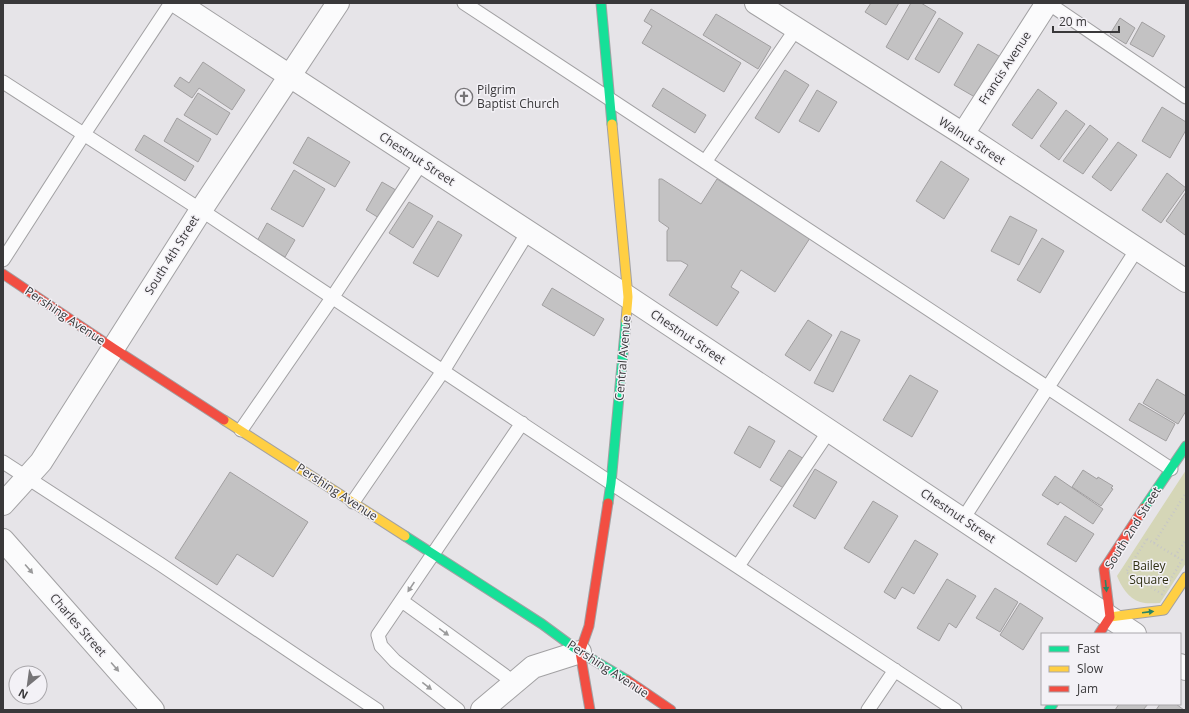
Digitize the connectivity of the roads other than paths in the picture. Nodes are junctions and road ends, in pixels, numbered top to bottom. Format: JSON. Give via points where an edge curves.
{"nodes":[{"id":1,"x":171,"y":3,"type":"edge"},
{"id":2,"x":178,"y":3,"type":"edge"},
{"id":3,"x":338,"y":3,"type":"edge"},
{"id":4,"x":464,"y":3,"type":"edge"},
{"id":5,"x":601,"y":3,"type":"edge"},
{"id":6,"x":756,"y":3,"type":"edge"},
{"id":7,"x":1047,"y":3,"type":"edge"},
{"id":8,"x":796,"y":29,"type":"junction"},
{"id":9,"x":290,"y":76,"type":"junction"},
{"id":10,"x":3,"y":82,"type":"edge"},
{"id":11,"x":1186,"y":97,"type":"edge"},
{"id":12,"x":609,"y":98,"type":"junction"},
{"id":13,"x":84,"y":134,"type":"junction"},
{"id":14,"x":963,"y":134,"type":"junction"},
{"id":15,"x":422,"y":162,"type":"junction"},
{"id":16,"x":705,"y":162,"type":"junction"},
{"id":17,"x":200,"y":210,"type":"junction"},
{"id":18,"x":528,"y":232,"type":"junction"},
{"id":19,"x":1137,"y":249,"type":"junction"},
{"id":20,"x":3,"y":260,"type":"edge"},
{"id":21,"x":3,"y":274,"type":"edge"},
{"id":22,"x":1186,"y":281,"type":"edge"},
{"id":23,"x":628,"y":297,"type":"junction"},
{"id":24,"x":332,"y":298,"type":"junction"},
{"id":25,"x":113,"y":348,"type":"junction"},
{"id":26,"x":443,"y":371,"type":"junction"},
{"id":27,"x":1048,"y":388,"type":"junction"},
{"id":28,"x":522,"y":423,"type":"junction"},
{"id":29,"x":241,"y":430,"type":"junction"},
{"id":30,"x":829,"y":431,"type":"junction"},
{"id":31,"x":1186,"y":446,"type":"edge"},
{"id":32,"x":3,"y":462,"type":"edge"},
{"id":33,"x":1170,"y":469,"type":"junction"},
{"id":34,"x":28,"y":478,"type":"junction"},
{"id":35,"x":611,"y":483,"type":"junction"},
{"id":36,"x":353,"y":502,"type":"junction"},
{"id":37,"x":3,"y":504,"type":"edge"},
{"id":38,"x":963,"y":519,"type":"junction"},
{"id":39,"x":3,"y":540,"type":"edge"},
{"id":40,"x":433,"y":554,"type":"junction"},
{"id":41,"x":738,"y":566,"type":"junction"},
{"id":42,"x":1186,"y":577,"type":"edge"},
{"id":43,"x":402,"y":601,"type":"junction"},
{"id":44,"x":1104,"y":626,"type":"edge"},
{"id":45,"x":1131,"y":633,"type":"edge"},
{"id":46,"x":580,"y":652,"type":"junction"},
{"id":47,"x":895,"y":670,"type":"junction"},
{"id":48,"x":515,"y":683,"type":"junction"},
{"id":49,"x":152,"y":710,"type":"edge"},
{"id":50,"x":377,"y":710,"type":"edge"},
{"id":51,"x":458,"y":710,"type":"edge"},
{"id":52,"x":482,"y":710,"type":"edge"},
{"id":53,"x":590,"y":710,"type":"edge"},
{"id":54,"x":671,"y":710,"type":"edge"},
{"id":55,"x":868,"y":710,"type":"edge"},
{"id":56,"x":955,"y":710,"type":"edge"}],
"edges":[{"from":1,"to":13,"type":"lane"},
{"from":2,"to":9,"type":"street","name":"Chestnut Street"},
{"from":3,"to":9,"type":"street","name":"South 4th Street"},
{"from":4,"to":12,"type":"lane"},
{"from":5,"to":12,"type":"street","name":"Central Avenue"},
{"from":6,"to":8,"type":"street","name":"Walnut Street"},
{"from":7,"to":11,"type":"lane"},
{"from":7,"to":14,"type":"street","name":"Francis Avenue"},
{"from":8,"to":14,"type":"street","name":"Walnut Street"},
{"from":8,"to":16,"type":"lane"},
{"from":9,"to":15,"type":"street","name":"Chestnut Street"},
{"from":9,"to":17,"type":"street","name":"South 4th Street"},
{"from":10,"to":13,"type":"lane"},
{"from":12,"to":16,"type":"lane"},
{"from":12,"to":23,"type":"street","name":"Central Avenue"},
{"from":13,"to":17,"type":"lane"},
{"from":13,"to":20,"type":"lane"},
{"from":14,"to":19,"type":"street","name":"Walnut Street"},
{"from":15,"to":18,"type":"street","name":"Chestnut Street"},
{"from":15,"to":24,"type":"lane"},
{"from":16,"to":27,"type":"lane"},
{"from":17,"to":24,"type":"lane"},
{"from":17,"to":25,"type":"street","name":"South 4th Street"},
{"from":18,"to":23,"type":"street","name":"Chestnut Street"},
{"from":18,"to":26,"type":"lane"},
{"from":19,"to":22,"type":"street","name":"Walnut Street"},
{"from":19,"to":27,"type":"lane"},
{"from":21,"to":25,"type":"street","name":"Pershing Avenue"},
{"from":23,"to":30,"type":"street","name":"Chestnut Street"},
{"from":23,"to":35,"type":"street","name":"Central Avenue"},
{"from":24,"to":26,"type":"lane"},
{"from":24,"to":29,"type":"lane"},
{"from":25,"to":29,"type":"street","name":"Pershing Avenue"},
{"from":25,"to":34,"type":"street","name":"South 4th Street","via":[[41,462]]},
{"from":26,"to":28,"type":"lane"},
{"from":26,"to":36,"type":"lane"},
{"from":27,"to":33,"type":"lane"},
{"from":27,"to":38,"type":"lane"},
{"from":28,"to":35,"type":"lane"},
{"from":28,"to":40,"type":"lane"},
{"from":29,"to":36,"type":"street","name":"Pershing Avenue"},
{"from":30,"to":38,"type":"street","name":"Chestnut Street"},
{"from":30,"to":41,"type":"lane"},
{"from":31,"to":33,"type":"street","name":"South 2nd Street"},
{"from":32,"to":34,"type":"lane"},
{"from":33,"to":44,"type":"street","name":"South 2nd Street","one_way":true,"via":[[1104,569]]},
{"from":34,"to":37,"type":"street","name":"South 4th Street"},
{"from":34,"to":50,"type":"lane"},
{"from":35,"to":41,"type":"lane"},
{"from":35,"to":46,"type":"street","name":"Central Avenue","via":[[589,626]]},
{"from":36,"to":40,"type":"street","name":"Pershing Avenue"},
{"from":38,"to":44,"type":"street","name":"Chestnut Street"},
{"from":39,"to":49,"type":"street","name":"Charles Street","one_way":true},
{"from":40,"to":43,"type":"lane","one_way":true},
{"from":40,"to":46,"type":"street","name":"Pershing Avenue","via":[[542,624]]},
{"from":41,"to":47,"type":"lane"},
{"from":44,"to":42,"type":"street","one_way":true,"via":[[1164,610]]},
{"from":43,"to":48,"type":"lane","one_way":true},
{"from":43,"to":51,"type":"lane","one_way":true,"via":[[378,635],[382,646],[395,661]]},
{"from":44,"to":45,"type":"street","name":"Chestnut Street"},
{"from":46,"to":48,"type":"street","via":[[533,667]]},
{"from":46,"to":53,"type":"street","name":"Central Avenue"},
{"from":46,"to":54,"type":"street","name":"Pershing Avenue"},
{"from":47,"to":55,"type":"lane"},
{"from":47,"to":56,"type":"lane"},
{"from":48,"to":52,"type":"street"}]}
